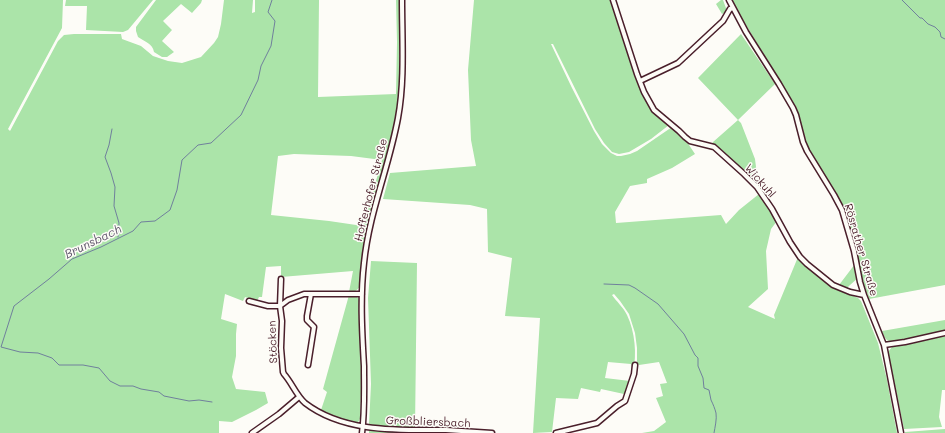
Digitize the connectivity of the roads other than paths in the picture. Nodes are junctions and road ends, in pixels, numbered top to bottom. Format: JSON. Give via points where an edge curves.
{"nodes":[{"id":1,"x":402,"y":0,"type":"edge"},
{"id":2,"x":613,"y":0,"type":"edge"},
{"id":3,"x":730,"y":0,"type":"edge"},
{"id":4,"x":733,"y":8,"type":"junction"},
{"id":5,"x":640,"y":81,"type":"junction"},
{"id":6,"x":281,"y":279,"type":"dead end"},
{"id":7,"x":311,"y":294,"type":"junction"},
{"id":8,"x":362,"y":294,"type":"junction"},
{"id":9,"x":864,"y":295,"type":"junction"},
{"id":10,"x":249,"y":301,"type":"dead end"},
{"id":11,"x":280,"y":306,"type":"junction"},
{"id":12,"x":945,"y":333,"type":"edge"},
{"id":13,"x":884,"y":345,"type":"junction"},
{"id":14,"x":308,"y":365,"type":"dead end"},
{"id":15,"x":635,"y":365,"type":"dead end"},
{"id":16,"x":299,"y":397,"type":"junction"},
{"id":17,"x":363,"y":430,"type":"edge"},
{"id":18,"x":252,"y":433,"type":"edge"},
{"id":19,"x":492,"y":433,"type":"edge"},
{"id":20,"x":556,"y":433,"type":"edge"},
{"id":21,"x":901,"y":433,"type":"edge"}],
"edges":[{"from":1,"to":8,"type":"street","name":"Hofferhofer Straße","via":[[400,106],[370,229]]},
{"from":2,"to":5,"type":"street","name":"Wickuhl"},
{"from":3,"to":4,"type":"street","name":"Rösrather Straße"},
{"from":4,"to":5,"type":"street","via":[[724,21],[678,63]]},
{"from":4,"to":9,"type":"street","name":"Rösrather Straße","via":[[793,108],[807,151],[839,203]]},
{"from":5,"to":9,"type":"street","name":"Wickuhl","via":[[654,110],[690,141],[718,150],[756,187],[772,208],[803,260],[833,285]]},
{"from":6,"to":11,"type":"street","name":"Stöcken"},
{"from":7,"to":8,"type":"street","name":"Stöcken"},
{"from":7,"to":11,"type":"street","name":"Stöcken","via":[[296,297]]},
{"from":7,"to":14,"type":"street","via":[[307,320],[314,327]]},
{"from":8,"to":17,"type":"street","name":"Hofferhofer Straße"},
{"from":9,"to":13,"type":"street","name":"Rösrather Straße"},
{"from":10,"to":11,"type":"street","name":"Stöcken"},
{"from":11,"to":16,"type":"street","name":"Stöcken","via":[[283,372]]},
{"from":12,"to":13,"type":"street"},
{"from":13,"to":21,"type":"street","name":"Rösrather Straße"},
{"from":15,"to":20,"type":"street","via":[[624,401],[596,424]]},
{"from":16,"to":17,"type":"street","name":"Stöcken","via":[[317,412]]},
{"from":16,"to":18,"type":"street"},
{"from":17,"to":19,"type":"street","name":"Großbliersbach"}]}
